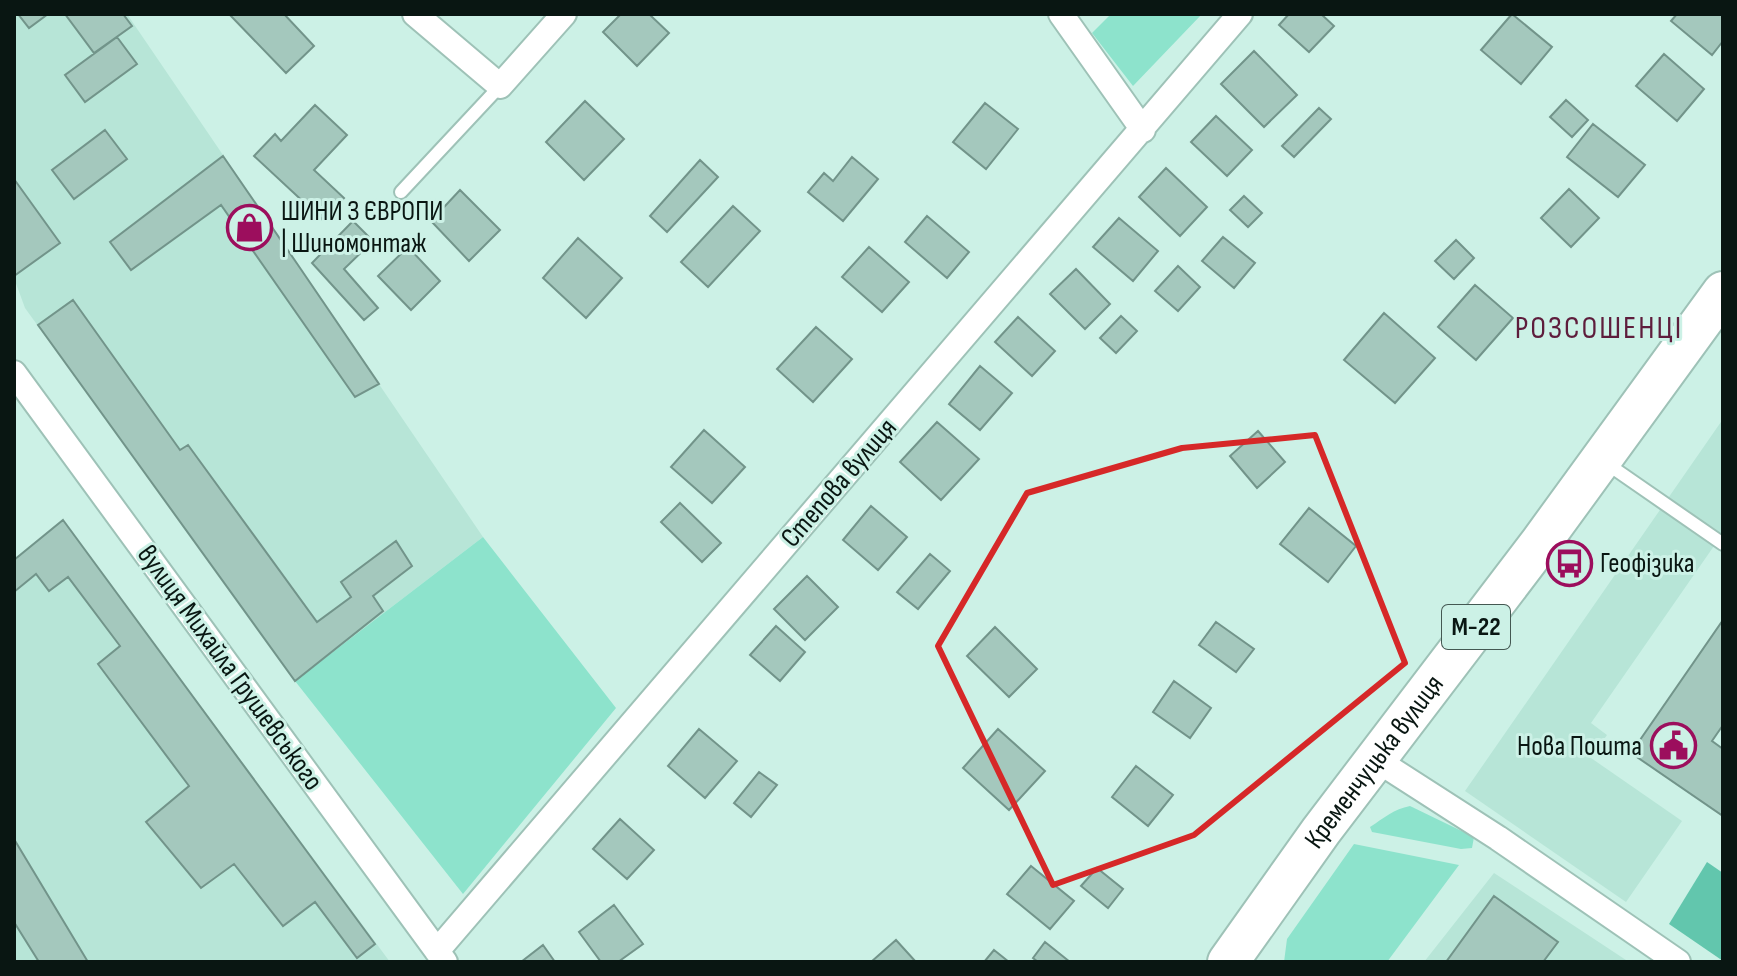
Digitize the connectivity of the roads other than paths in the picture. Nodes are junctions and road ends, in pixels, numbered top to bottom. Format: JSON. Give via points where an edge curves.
{"nodes":[{"id":1,"x":415,"y":14,"type":"edge"},
{"id":2,"x":564,"y":14,"type":"edge"},
{"id":3,"x":1061,"y":14,"type":"edge"},
{"id":4,"x":1240,"y":14,"type":"edge"},
{"id":5,"x":500,"y":86,"type":"junction"},
{"id":6,"x":1143,"y":130,"type":"junction"},
{"id":7,"x":401,"y":192,"type":"dead end"},
{"id":8,"x":1723,"y":292,"type":"edge"},
{"id":9,"x":14,"y":373,"type":"edge"},
{"id":10,"x":1600,"y":459,"type":"junction"},
{"id":11,"x":1723,"y":544,"type":"edge"},
{"id":12,"x":1375,"y":759,"type":"junction"},
{"id":13,"x":441,"y":956,"type":"edge"},
{"id":14,"x":1237,"y":957,"type":"edge"},
{"id":15,"x":1678,"y":962,"type":"edge"}],
"edges":[{"from":1,"to":5,"type":"street"},
{"from":2,"to":5,"type":"street"},
{"from":3,"to":6,"type":"street"},
{"from":4,"to":6,"type":"street","name":"Степова вулиця"},
{"from":5,"to":7,"type":"lane"},
{"from":6,"to":13,"type":"street","name":"Степова вулиця"},
{"from":8,"to":10,"type":"highway","name":"Кременчуцька вулиця","number":"М-22"},
{"from":9,"to":13,"type":"street","name":"вулиця Михайла Грушевського"},
{"from":10,"to":11,"type":"lane"},
{"from":10,"to":12,"type":"highway","name":"Кременчуцька вулиця","number":"М-22"},
{"from":12,"to":14,"type":"highway","name":"Кременчуцька вулиця","number":"М-22"},
{"from":12,"to":15,"type":"street"}]}
